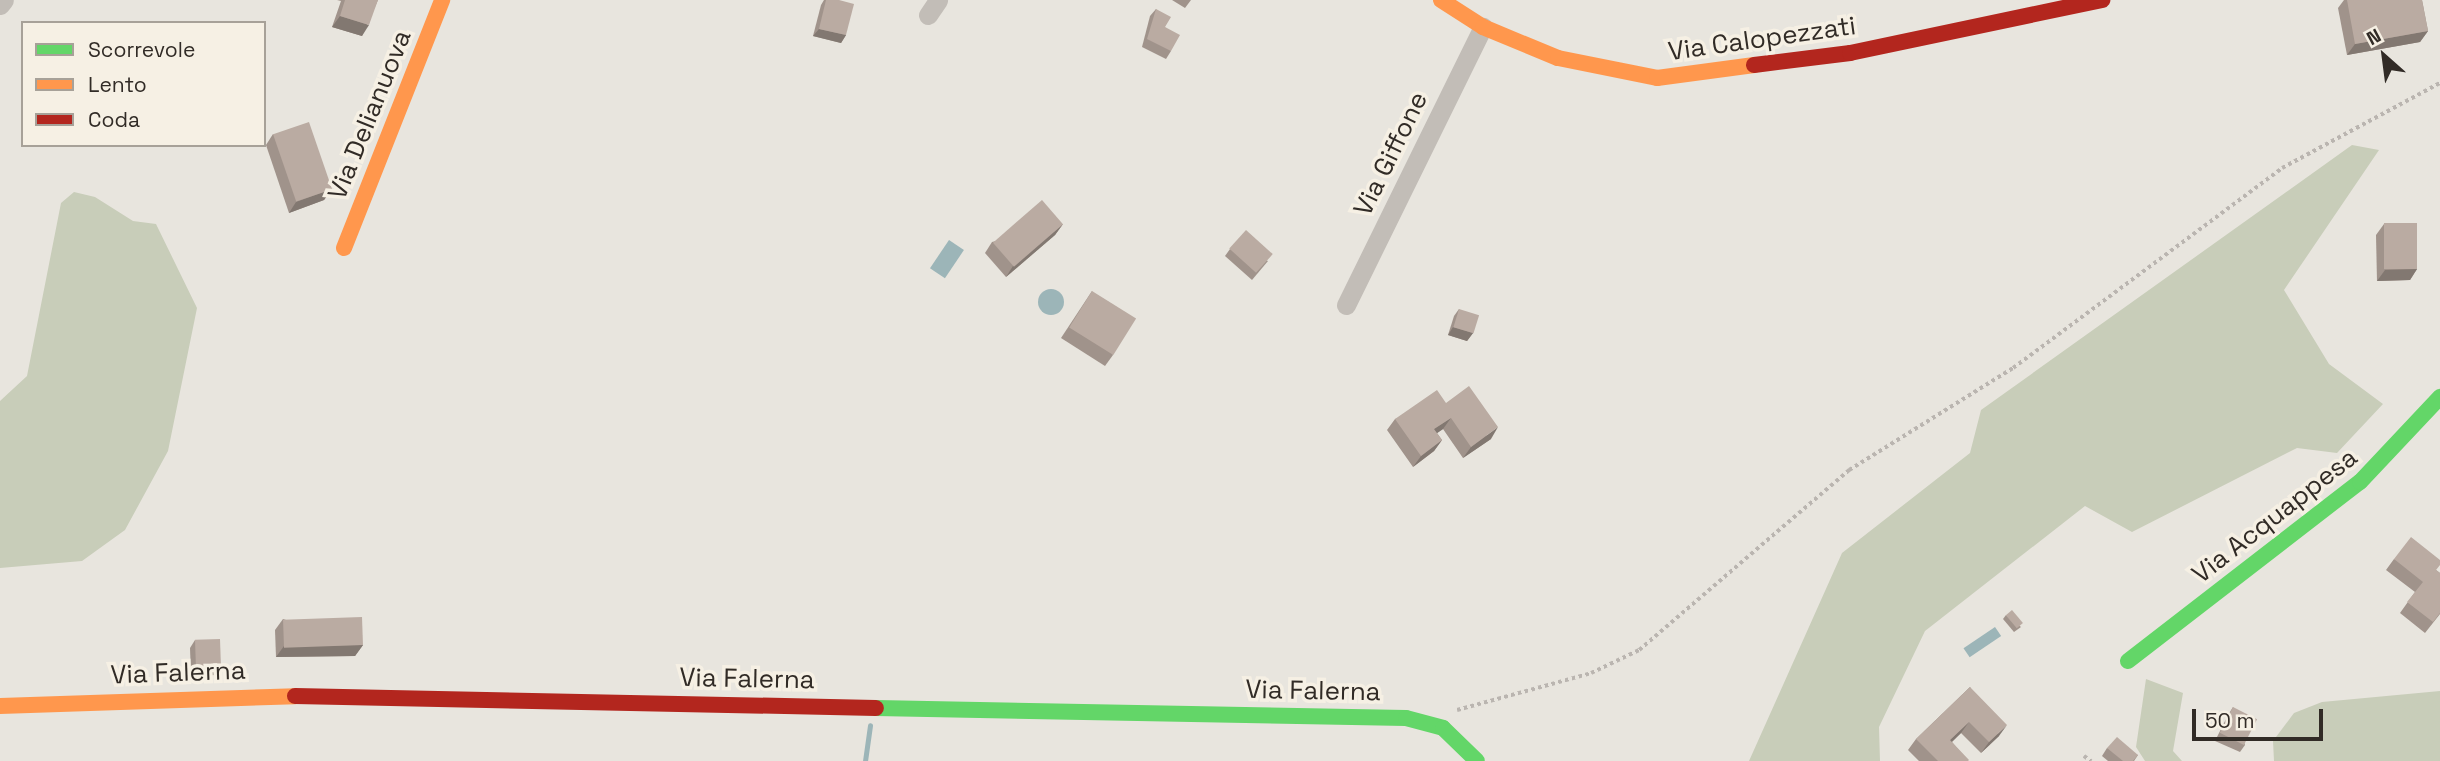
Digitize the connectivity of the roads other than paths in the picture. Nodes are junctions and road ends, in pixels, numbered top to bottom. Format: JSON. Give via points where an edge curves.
{"nodes":[{"id":1,"x":4,"y":0,"type":"edge"},
{"id":2,"x":442,"y":0,"type":"edge"},
{"id":3,"x":1441,"y":0,"type":"edge"},
{"id":4,"x":2014,"y":0,"type":"edge"},
{"id":5,"x":2102,"y":0,"type":"edge"},
{"id":6,"x":0,"y":5,"type":"edge"},
{"id":7,"x":2017,"y":20,"type":"junction"},
{"id":8,"x":1483,"y":27,"type":"junction"},
{"id":9,"x":344,"y":248,"type":"dead end"},
{"id":10,"x":1346,"y":305,"type":"dead end"},
{"id":11,"x":2440,"y":397,"type":"edge"},
{"id":12,"x":2128,"y":662,"type":"dead end"},
{"id":13,"x":0,"y":706,"type":"edge"},
{"id":14,"x":1477,"y":761,"type":"edge"}],
"edges":[{"from":1,"to":6,"type":"street"},
{"from":2,"to":9,"type":"street","name":"Via Delianuova"},
{"from":3,"to":8,"type":"street","name":"Via Calopezzati"},
{"from":4,"to":7,"type":"street"},
{"from":5,"to":7,"type":"street","name":"Via Calopezzati"},
{"from":7,"to":8,"type":"street","name":"Via Calopezzati","via":[[1757,69],[1674,78],[1584,67]]},
{"from":8,"to":10,"type":"street","name":"Via Giffone"},
{"from":11,"to":12,"type":"street","name":"Via Acquappesa","via":[[2351,490]]},
{"from":13,"to":14,"type":"street","name":"Via Falerna","via":[[325,695],[1429,721]]}]}
